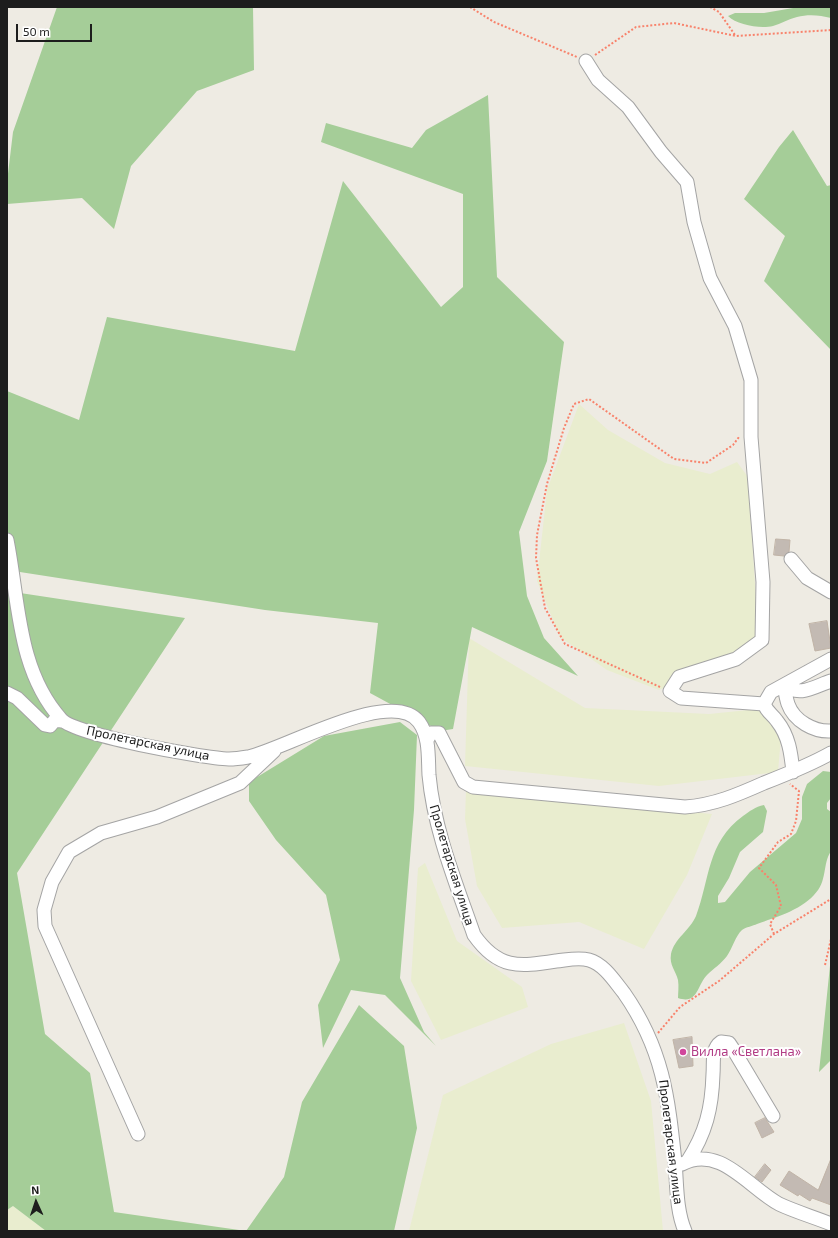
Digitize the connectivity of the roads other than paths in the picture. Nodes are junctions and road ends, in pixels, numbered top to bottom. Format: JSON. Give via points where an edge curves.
{"nodes":[{"id":1,"x":586,"y":61,"type":"road end"},
{"id":2,"x":7,"y":540,"type":"edge"},
{"id":3,"x":791,"y":559,"type":"dead end"},
{"id":4,"x":831,"y":592,"type":"edge"},
{"id":5,"x":831,"y":659,"type":"edge"},
{"id":6,"x":831,"y":681,"type":"edge"},
{"id":7,"x":784,"y":685,"type":"junction"},
{"id":8,"x":7,"y":693,"type":"edge"},
{"id":9,"x":764,"y":704,"type":"junction"},
{"id":10,"x":62,"y":721,"type":"junction"},
{"id":11,"x":831,"y":731,"type":"edge"},
{"id":12,"x":427,"y":740,"type":"junction"},
{"id":13,"x":280,"y":746,"type":"junction"},
{"id":14,"x":831,"y":753,"type":"edge"},
{"id":15,"x":787,"y":774,"type":"junction"},
{"id":16,"x":774,"y":1116,"type":"dead end"},
{"id":17,"x":138,"y":1134,"type":"dead end"},
{"id":18,"x":681,"y":1165,"type":"junction"},
{"id":19,"x":831,"y":1224,"type":"edge"},
{"id":20,"x":685,"y":1231,"type":"edge"}],
"edges":[{"from":1,"to":9,"type":"street","via":[[598,80],[628,107],[687,182],[694,222],[710,278],[735,326],[751,380],[751,423],[763,582],[762,640],[736,659],[679,677],[670,691],[681,698]]},
{"from":2,"to":10,"type":"street","via":[[21,634],[28,661],[39,685]]},
{"from":3,"to":4,"type":"street","via":[[807,578]]},
{"from":5,"to":7,"type":"street"},
{"from":6,"to":7,"type":"street","via":[[799,692],[791,691]]},
{"from":7,"to":9,"type":"street","via":[[771,692]]},
{"from":7,"to":11,"type":"street","via":[[788,705],[796,717],[808,726],[821,731]]},
{"from":8,"to":10,"type":"street","via":[[17,698],[46,724],[50,726],[56,720]]},
{"from":9,"to":15,"type":"street","via":[[767,712],[776,719],[785,732],[791,750]]},
{"from":10,"to":13,"type":"street","name":"Пролетарская улица","via":[[73,727],[112,738],[229,759],[249,757]]},
{"from":12,"to":13,"type":"street","name":"Пролетарская улица","via":[[415,718],[402,711],[392,710],[341,722]]},
{"from":12,"to":15,"type":"street","via":[[431,733],[439,733],[462,778],[473,787],[685,807],[719,802]]},
{"from":12,"to":18,"type":"street","name":"Пролетарская улица","via":[[436,819],[474,935],[484,950],[499,960],[516,965],[576,958],[600,966],[615,981],[657,1053]]},
{"from":13,"to":17,"type":"street","via":[[240,783],[157,817],[101,833],[69,852],[52,882],[44,910],[45,926]]},
{"from":14,"to":15,"type":"street"},
{"from":16,"to":18,"type":"street","via":[[733,1048],[729,1043],[721,1042],[717,1045],[714,1056],[706,1127],[698,1145]]},
{"from":18,"to":19,"type":"street","via":[[707,1159],[720,1162],[779,1204]]},
{"from":18,"to":20,"type":"street","name":"Пролетарская улица","via":[[679,1204]]}]}
